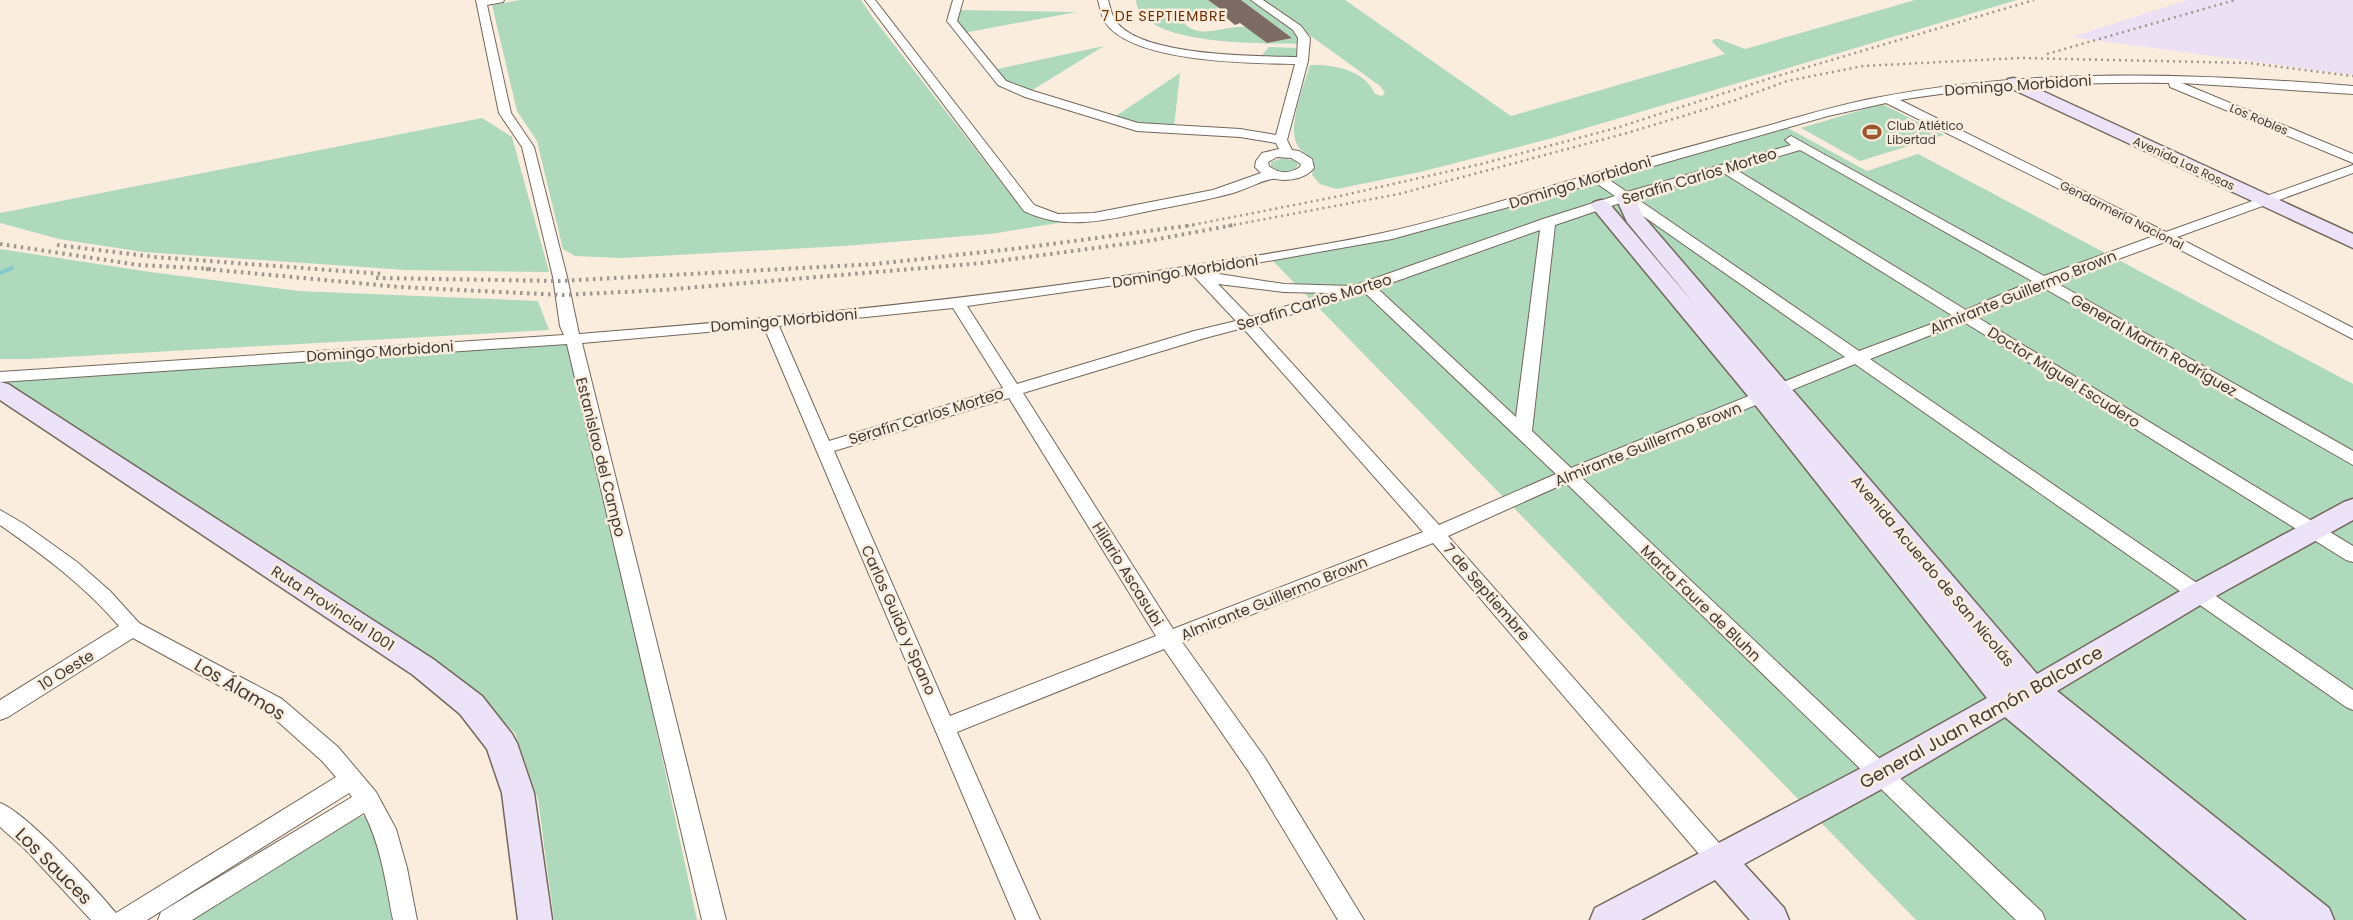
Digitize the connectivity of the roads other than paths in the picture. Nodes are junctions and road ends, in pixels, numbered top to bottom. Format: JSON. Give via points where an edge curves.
{"nodes":[{"id":1,"x":499,"y":0,"type":"edge"},
{"id":2,"x":870,"y":0,"type":"edge"},
{"id":3,"x":958,"y":0,"type":"edge"},
{"id":4,"x":1103,"y":0,"type":"edge"},
{"id":5,"x":1256,"y":0,"type":"edge"},
{"id":6,"x":481,"y":1,"type":"edge"},
{"id":7,"x":1302,"y":61,"type":"junction"},
{"id":8,"x":2164,"y":80,"type":"junction"},
{"id":9,"x":2014,"y":84,"type":"junction"},
{"id":10,"x":2353,"y":90,"type":"edge"},
{"id":11,"x":1890,"y":100,"type":"junction"},
{"id":12,"x":1771,"y":129,"type":"junction"},
{"id":13,"x":1281,"y":140,"type":"junction"},
{"id":14,"x":1801,"y":146,"type":"junction"},
{"id":15,"x":1287,"y":153,"type":"junction"},
{"id":16,"x":2353,"y":159,"type":"edge"},
{"id":17,"x":1724,"y":168,"type":"junction"},
{"id":18,"x":2353,"y":169,"type":"edge"},
{"id":19,"x":1271,"y":174,"type":"junction"},
{"id":20,"x":1596,"y":178,"type":"junction"},
{"id":21,"x":1626,"y":198,"type":"junction"},
{"id":22,"x":2263,"y":201,"type":"junction"},
{"id":23,"x":1601,"y":206,"type":"junction"},
{"id":24,"x":1548,"y":222,"type":"junction"},
{"id":25,"x":2164,"y":236,"type":"junction"},
{"id":26,"x":2353,"y":242,"type":"edge"},
{"id":27,"x":1200,"y":274,"type":"junction"},
{"id":28,"x":2043,"y":281,"type":"junction"},
{"id":29,"x":1364,"y":288,"type":"junction"},
{"id":30,"x":957,"y":302,"type":"junction"},
{"id":31,"x":1966,"y":316,"type":"junction"},
{"id":32,"x":769,"y":321,"type":"junction"},
{"id":33,"x":1248,"y":324,"type":"junction"},
{"id":34,"x":2353,"y":334,"type":"edge"},
{"id":35,"x":573,"y":338,"type":"junction"},
{"id":36,"x":1859,"y":359,"type":"junction"},
{"id":37,"x":0,"y":377,"type":"edge"},
{"id":38,"x":0,"y":389,"type":"edge"},
{"id":39,"x":1012,"y":389,"type":"junction"},
{"id":40,"x":1770,"y":393,"type":"junction"},
{"id":41,"x":1523,"y":433,"type":"junction"},
{"id":42,"x":824,"y":448,"type":"junction"},
{"id":43,"x":2353,"y":459,"type":"edge"},
{"id":44,"x":1569,"y":476,"type":"junction"},
{"id":45,"x":2353,"y":508,"type":"edge"},
{"id":46,"x":0,"y":516,"type":"edge"},
{"id":47,"x":2315,"y":531,"type":"junction"},
{"id":48,"x":1436,"y":534,"type":"junction"},
{"id":49,"x":2353,"y":554,"type":"edge"},
{"id":50,"x":2197,"y":594,"type":"junction"},
{"id":51,"x":132,"y":628,"type":"junction"},
{"id":52,"x":1169,"y":640,"type":"junction"},
{"id":53,"x":2021,"y":696,"type":"junction"},
{"id":54,"x":2353,"y":701,"type":"edge"},
{"id":55,"x":0,"y":711,"type":"edge"},
{"id":56,"x":946,"y":727,"type":"junction"},
{"id":57,"x":1880,"y":774,"type":"junction"},
{"id":58,"x":352,"y":779,"type":"junction"},
{"id":59,"x":368,"y":799,"type":"junction"},
{"id":60,"x":0,"y":813,"type":"edge"},
{"id":61,"x":1719,"y":860,"type":"junction"},
{"id":62,"x":107,"y":920,"type":"edge"},
{"id":63,"x":125,"y":920,"type":"edge"},
{"id":64,"x":170,"y":920,"type":"edge"},
{"id":65,"x":405,"y":920,"type":"edge"},
{"id":66,"x":535,"y":920,"type":"edge"},
{"id":67,"x":714,"y":920,"type":"edge"},
{"id":68,"x":1028,"y":920,"type":"edge"},
{"id":69,"x":1352,"y":920,"type":"edge"},
{"id":70,"x":1607,"y":920,"type":"edge"},
{"id":71,"x":1772,"y":920,"type":"edge"},
{"id":72,"x":2033,"y":920,"type":"edge"},
{"id":73,"x":2273,"y":920,"type":"edge"},
{"id":74,"x":2317,"y":920,"type":"edge"}],
"edges":[{"from":1,"to":6,"type":"street"},
{"from":2,"to":19,"type":"street","via":[[1029,208],[1043,215],[1089,218],[1228,191]]},
{"from":3,"to":13,"type":"street","via":[[952,21],[1002,83],[1137,127],[1240,133]]},
{"from":4,"to":7,"type":"street","via":[[1103,11],[1112,25],[1128,37],[1160,48],[1200,56]]},
{"from":5,"to":7,"type":"street","via":[[1301,32],[1305,47]]},
{"from":6,"to":35,"type":"street","name":"Estanislao del Campo","via":[[505,113],[528,147]]},
{"from":7,"to":13,"type":"street"},
{"from":8,"to":9,"type":"street","name":"Domingo Morbidoni","via":[[2118,78]]},
{"from":8,"to":10,"type":"street","name":"Domingo Morbidoni"},
{"from":8,"to":16,"type":"street","name":"Los Robles"},
{"from":9,"to":11,"type":"street","name":"Domingo Morbidoni","via":[[1980,85]]},
{"from":9,"to":22,"type":"street","name":"Avenida Las Rosas"},
{"from":11,"to":12,"type":"street","name":"Domingo Morbidoni"},
{"from":11,"to":25,"type":"street","name":"Gendarmería Nacional"},
{"from":12,"to":14,"type":"street","name":"General Martín Rodríguez"},
{"from":12,"to":20,"type":"street","name":"Domingo Morbidoni"},
{"from":13,"to":15,"type":"street"},
{"from":14,"to":17,"type":"street","name":"Serafín Carlos Morteo"},
{"from":14,"to":28,"type":"street","name":"General Martín Rodríguez"},
{"from":15,"to":19,"type":"street","via":[[1271,154],[1262,161],[1264,169]]},
{"from":15,"to":19,"type":"street","via":[[1304,159],[1307,168],[1293,175]]},
{"from":17,"to":21,"type":"street","name":"Serafín Carlos Morteo"},
{"from":17,"to":31,"type":"street","name":"Doctor Miguel Escudero"},
{"from":18,"to":22,"type":"street","name":"Almirante Guillermo Brown"},
{"from":20,"to":21,"type":"street"},
{"from":20,"to":27,"type":"street","name":"Domingo Morbidoni","via":[[1387,236]]},
{"from":21,"to":23,"type":"street","name":"Serafín Carlos Morteo"},
{"from":21,"to":36,"type":"street"},
{"from":21,"to":40,"type":"street","name":"Avenida Acuerdo de San Nicolás","via":[[1634,218]]},
{"from":22,"to":25,"type":"street","name":"Almirante Guillermo Brown"},
{"from":22,"to":26,"type":"street","name":"Avenida Las Rosas"},
{"from":23,"to":24,"type":"street","name":"Serafín Carlos Morteo"},
{"from":23,"to":40,"type":"street","name":"Avenida Acuerdo de San Nicolás"},
{"from":24,"to":29,"type":"street","name":"Serafín Carlos Morteo"},
{"from":24,"to":41,"type":"street"},
{"from":25,"to":28,"type":"street","name":"Almirante Guillermo Brown"},
{"from":25,"to":34,"type":"street","name":"Gendarmería Nacional"},
{"from":27,"to":29,"type":"street","via":[[1284,288]]},
{"from":27,"to":30,"type":"street","name":"Domingo Morbidoni"},
{"from":27,"to":33,"type":"street","name":"7 de Septiembre"},
{"from":28,"to":31,"type":"street","name":"Almirante Guillermo Brown"},
{"from":28,"to":43,"type":"street","name":"General Martín Rodríguez"},
{"from":29,"to":33,"type":"street","name":"Serafín Carlos Morteo"},
{"from":29,"to":41,"type":"street","name":"Marta Faure de Bluhn"},
{"from":30,"to":32,"type":"street","name":"Domingo Morbidoni"},
{"from":30,"to":39,"type":"street","name":"Hilario Ascasubi"},
{"from":31,"to":36,"type":"street","name":"Almirante Guillermo Brown"},
{"from":31,"to":47,"type":"street","name":"Doctor Miguel Escudero"},
{"from":32,"to":35,"type":"street","name":"Domingo Morbidoni"},
{"from":32,"to":42,"type":"street","name":"Carlos Guido y Spano"},
{"from":33,"to":39,"type":"street","name":"Serafín Carlos Morteo","via":[[1200,334]]},
{"from":33,"to":48,"type":"street","name":"7 de Septiembre"},
{"from":35,"to":37,"type":"street","name":"Domingo Morbidoni"},
{"from":35,"to":67,"type":"street","name":"Estanislao del Campo"},
{"from":36,"to":40,"type":"street","name":"Almirante Guillermo Brown"},
{"from":36,"to":50,"type":"street"},
{"from":38,"to":66,"type":"street","name":"Ruta Provincial 1001","via":[[423,667],[471,705],[501,742],[518,793]]},
{"from":39,"to":42,"type":"street","name":"Serafín Carlos Morteo"},
{"from":39,"to":52,"type":"street","name":"Hilario Ascasubi"},
{"from":40,"to":44,"type":"street","name":"Almirante Guillermo Brown"},
{"from":40,"to":53,"type":"street","name":"Avenida Acuerdo de San Nicolás"},
{"from":41,"to":44,"type":"street","name":"Marta Faure de Bluhn"},
{"from":42,"to":56,"type":"street","name":"Carlos Guido y Spano"},
{"from":44,"to":48,"type":"street","name":"Almirante Guillermo Brown"},
{"from":44,"to":57,"type":"street","name":"Marta Faure de Bluhn"},
{"from":45,"to":47,"type":"street","name":"General Juan Ramón Balcarce"},
{"from":46,"to":51,"type":"street","name":"Los Álamos","via":[[58,556]]},
{"from":47,"to":49,"type":"street","name":"Doctor Miguel Escudero"},
{"from":47,"to":50,"type":"street","name":"General Juan Ramón Balcarce"},
{"from":48,"to":52,"type":"street","name":"Almirante Guillermo Brown"},
{"from":48,"to":61,"type":"street","name":"7 de Septiembre"},
{"from":50,"to":53,"type":"street","name":"General Juan Ramón Balcarce"},
{"from":50,"to":54,"type":"street"},
{"from":51,"to":55,"type":"street","name":"10 Oeste"},
{"from":51,"to":58,"type":"street","name":"Los Álamos","via":[[274,705],[330,754]]},
{"from":52,"to":56,"type":"street","name":"Almirante Guillermo Brown"},
{"from":52,"to":69,"type":"street","name":"Hilario Ascasubi","via":[[1257,765]]},
{"from":53,"to":57,"type":"street","name":"General Juan Ramón Balcarce"},
{"from":53,"to":73,"type":"street","name":"Avenida Acuerdo de San Nicolás"},
{"from":53,"to":74,"type":"street","name":"Avenida Acuerdo de San Nicolás"},
{"from":56,"to":68,"type":"street","name":"Carlos Guido y Spano"},
{"from":57,"to":61,"type":"street","name":"General Juan Ramón Balcarce"},
{"from":57,"to":72,"type":"street","name":"Marta Faure de Bluhn"},
{"from":58,"to":59,"type":"street","name":"Los Álamos"},
{"from":58,"to":63,"type":"street"},
{"from":59,"to":64,"type":"street"},
{"from":59,"to":65,"type":"street","name":"Los Álamos","via":[[384,829]]},
{"from":60,"to":62,"type":"street","name":"Los Sauces","via":[[34,843]]},
{"from":61,"to":70,"type":"street","name":"General Juan Ramón Balcarce"},
{"from":61,"to":71,"type":"street","name":"7 de Septiembre"}]}
